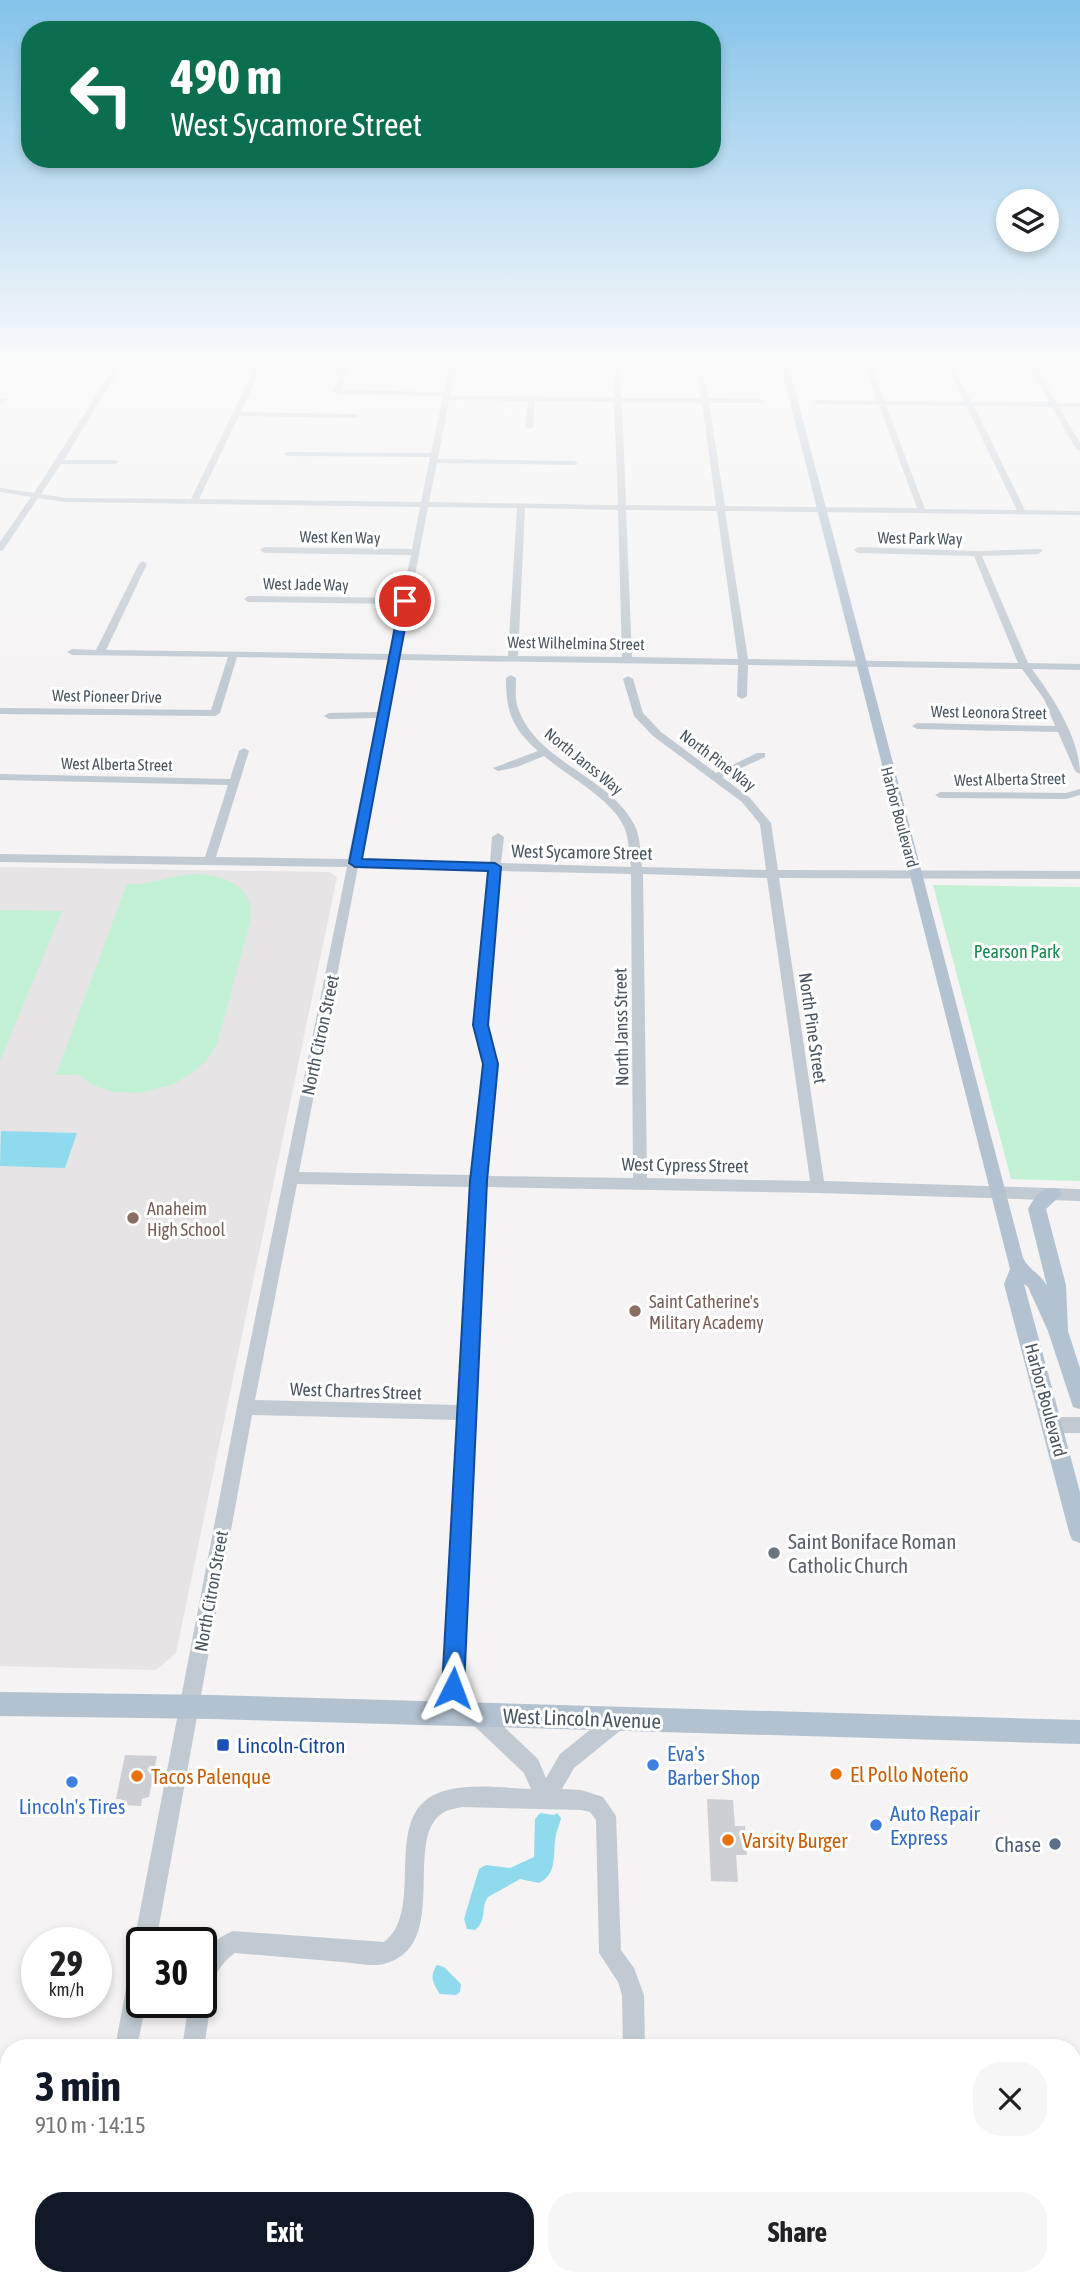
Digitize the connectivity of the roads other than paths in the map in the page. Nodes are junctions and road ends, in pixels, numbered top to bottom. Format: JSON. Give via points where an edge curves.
{"nodes":[{"id":1,"x":53,"y":470,"type":"edge"},
{"id":2,"x":209,"y":470,"type":"edge"},
{"id":3,"x":432,"y":470,"type":"edge"},
{"id":4,"x":621,"y":470,"type":"edge"},
{"id":5,"x":714,"y":470,"type":"edge"},
{"id":6,"x":812,"y":470,"type":"edge"},
{"id":7,"x":906,"y":470,"type":"edge"},
{"id":8,"x":1001,"y":470,"type":"edge"},
{"id":9,"x":0,"y":491,"type":"edge"},
{"id":10,"x":33,"y":496,"type":"junction"},
{"id":11,"x":194,"y":502,"type":"junction"},
{"id":12,"x":425,"y":505,"type":"junction"},
{"id":13,"x":521,"y":506,"type":"junction"},
{"id":14,"x":622,"y":507,"type":"junction"},
{"id":15,"x":720,"y":509,"type":"junction"},
{"id":16,"x":822,"y":510,"type":"junction"},
{"id":17,"x":922,"y":511,"type":"junction"},
{"id":18,"x":1022,"y":512,"type":"junction"},
{"id":19,"x":1080,"y":513,"type":"edge"},
{"id":20,"x":1,"y":544,"type":"edge"},
{"id":21,"x":264,"y":550,"type":"dead end"},
{"id":22,"x":1038,"y":551,"type":"dead end"},
{"id":23,"x":415,"y":552,"type":"junction"},
{"id":24,"x":1026,"y":552,"type":"junction"},
{"id":25,"x":977,"y":554,"type":"junction"},
{"id":26,"x":143,"y":564,"type":"dead end"},
{"id":27,"x":248,"y":599,"type":"dead end"},
{"id":28,"x":405,"y":601,"type":"junction"},
{"id":29,"x":72,"y":652,"type":"dead end"},
{"id":30,"x":100,"y":652,"type":"junction"},
{"id":31,"x":233,"y":655,"type":"junction"},
{"id":32,"x":394,"y":656,"type":"junction"},
{"id":33,"x":513,"y":658,"type":"junction"},
{"id":34,"x":627,"y":659,"type":"junction"},
{"id":35,"x":743,"y":661,"type":"junction"},
{"id":36,"x":860,"y":663,"type":"junction"},
{"id":37,"x":1024,"y":665,"type":"junction"},
{"id":38,"x":1080,"y":667,"type":"edge"},
{"id":39,"x":512,"y":678,"type":"dead end"},
{"id":40,"x":628,"y":679,"type":"dead end"},
{"id":41,"x":741,"y":696,"type":"dead end"},
{"id":42,"x":0,"y":711,"type":"edge"},
{"id":43,"x":382,"y":715,"type":"junction"},
{"id":44,"x":329,"y":716,"type":"dead end"},
{"id":45,"x":916,"y":726,"type":"dead end"},
{"id":46,"x":1061,"y":729,"type":"junction"},
{"id":47,"x":244,"y":751,"type":"dead end"},
{"id":48,"x":545,"y":752,"type":"junction"},
{"id":49,"x":761,"y":755,"type":"dead end"},
{"id":50,"x":498,"y":768,"type":"dead end"},
{"id":51,"x":1080,"y":771,"type":"edge"},
{"id":52,"x":0,"y":777,"type":"edge"},
{"id":53,"x":715,"y":777,"type":"junction"},
{"id":54,"x":233,"y":782,"type":"junction"},
{"id":55,"x":1080,"y":792,"type":"edge"},
{"id":56,"x":940,"y":795,"type":"dead end"},
{"id":57,"x":498,"y":837,"type":"dead end"},
{"id":58,"x":0,"y":858,"type":"edge"},
{"id":59,"x":210,"y":860,"type":"junction"},
{"id":60,"x":355,"y":863,"type":"junction"},
{"id":61,"x":495,"y":867,"type":"junction"},
{"id":62,"x":637,"y":870,"type":"junction"},
{"id":63,"x":915,"y":873,"type":"junction"},
{"id":64,"x":774,"y":874,"type":"junction"},
{"id":65,"x":1080,"y":875,"type":"edge"},
{"id":66,"x":290,"y":1178,"type":"junction"},
{"id":67,"x":479,"y":1181,"type":"junction"},
{"id":68,"x":640,"y":1184,"type":"junction"},
{"id":69,"x":818,"y":1187,"type":"junction"},
{"id":70,"x":997,"y":1192,"type":"junction"},
{"id":71,"x":1053,"y":1194,"type":"junction"},
{"id":72,"x":1080,"y":1195,"type":"edge"},
{"id":73,"x":1019,"y":1269,"type":"junction"},
{"id":74,"x":1058,"y":1331,"type":"junction"},
{"id":75,"x":1080,"y":1400,"type":"edge"},
{"id":76,"x":245,"y":1407,"type":"junction"},
{"id":77,"x":467,"y":1413,"type":"junction"},
{"id":78,"x":1053,"y":1425,"type":"junction"},
{"id":79,"x":1080,"y":1425,"type":"edge"},
{"id":80,"x":1080,"y":1532,"type":"edge"},
{"id":81,"x":0,"y":1704,"type":"edge"},
{"id":82,"x":190,"y":1707,"type":"junction"},
{"id":83,"x":452,"y":1714,"type":"junction"},
{"id":84,"x":477,"y":1715,"type":"junction"},
{"id":85,"x":619,"y":1719,"type":"junction"},
{"id":86,"x":1080,"y":1732,"type":"edge"},
{"id":87,"x":545,"y":1799,"type":"junction"},
{"id":88,"x":148,"y":1927,"type":"edge"},
{"id":89,"x":217,"y":1953,"type":"edge"},
{"id":90,"x":132,"y":2018,"type":"edge"},
{"id":91,"x":198,"y":2018,"type":"edge"},
{"id":92,"x":128,"y":2039,"type":"edge"},
{"id":93,"x":194,"y":2039,"type":"edge"},
{"id":94,"x":634,"y":2039,"type":"edge"}],
"edges":[{"from":1,"to":10,"type":"street"},
{"from":2,"to":11,"type":"street"},
{"from":3,"to":12,"type":"street","name":"North Citron Street"},
{"from":4,"to":14,"type":"street"},
{"from":5,"to":15,"type":"street"},
{"from":6,"to":16,"type":"main road","name":"Harbor Boulevard"},
{"from":7,"to":17,"type":"street"},
{"from":8,"to":18,"type":"street"},
{"from":9,"to":10,"type":"street"},
{"from":10,"to":11,"type":"street"},
{"from":10,"to":20,"type":"street"},
{"from":11,"to":12,"type":"street"},
{"from":12,"to":13,"type":"street"},
{"from":12,"to":23,"type":"street","name":"North Citron Street"},
{"from":13,"to":14,"type":"street"},
{"from":13,"to":33,"type":"street"},
{"from":14,"to":15,"type":"street"},
{"from":14,"to":34,"type":"street"},
{"from":15,"to":16,"type":"street"},
{"from":15,"to":35,"type":"street"},
{"from":16,"to":17,"type":"street"},
{"from":16,"to":36,"type":"main road","name":"Harbor Boulevard"},
{"from":17,"to":18,"type":"street"},
{"from":18,"to":19,"type":"street"},
{"from":21,"to":23,"type":"street","name":"West Ken Way"},
{"from":22,"to":24,"type":"street","name":"West Park Way"},
{"from":23,"to":28,"type":"street","name":"North Citron Street"},
{"from":24,"to":25,"type":"street","name":"West Park Way"},
{"from":24,"to":25,"type":"street","name":"West Park Way","via":[[857,549]]},
{"from":25,"to":37,"type":"street"},
{"from":26,"to":30,"type":"street"},
{"from":27,"to":28,"type":"street","name":"West Jade Way"},
{"from":28,"to":32,"type":"street","name":"North Citron Street"},
{"from":29,"to":30,"type":"street","name":"West Wilhelmina Street"},
{"from":30,"to":31,"type":"street","name":"West Wilhelmina Street"},
{"from":31,"to":32,"type":"street","name":"West Wilhelmina Street"},
{"from":31,"to":42,"type":"street","name":"West Pioneer Drive","via":[[215,713]]},
{"from":32,"to":33,"type":"street","name":"West Wilhelmina Street"},
{"from":32,"to":43,"type":"street","name":"North Citron Street"},
{"from":33,"to":34,"type":"street","name":"West Wilhelmina Street"},
{"from":34,"to":35,"type":"street","name":"West Wilhelmina Street"},
{"from":35,"to":36,"type":"street","name":"West Wilhelmina Street"},
{"from":35,"to":41,"type":"street"},
{"from":36,"to":37,"type":"street","name":"West Wilhelmina Street"},
{"from":36,"to":63,"type":"main road","name":"Harbor Boulevard"},
{"from":37,"to":38,"type":"street","name":"West Wilhelmina Street"},
{"from":37,"to":46,"type":"street","via":[[1049,699]]},
{"from":39,"to":48,"type":"street","name":"North Janss Way","via":[[509,691],[515,716]]},
{"from":40,"to":53,"type":"street","name":"North Pine Way","via":[[638,715]]},
{"from":43,"to":44,"type":"street"},
{"from":43,"to":60,"type":"street","name":"North Citron Street"},
{"from":45,"to":46,"type":"street","name":"West Leonora Street"},
{"from":46,"to":51,"type":"street"},
{"from":47,"to":54,"type":"street"},
{"from":48,"to":50,"type":"street"},
{"from":48,"to":62,"type":"street","name":"North Janss Way","via":[[608,798],[629,825]]},
{"from":49,"to":53,"type":"street"},
{"from":52,"to":54,"type":"street","name":"West Alberta Street"},
{"from":53,"to":64,"type":"street","name":"North Pine Way","via":[[746,800],[765,824]]},
{"from":54,"to":59,"type":"street"},
{"from":55,"to":56,"type":"street","name":"West Alberta Street","via":[[1066,796]]},
{"from":57,"to":61,"type":"street"},
{"from":58,"to":59,"type":"street","name":"West Sycamore Street"},
{"from":59,"to":60,"type":"street","name":"West Sycamore Street"},
{"from":60,"to":61,"type":"street","name":"West Sycamore Street"},
{"from":60,"to":66,"type":"street","name":"North Citron Street"},
{"from":61,"to":62,"type":"street","name":"West Sycamore Street"},
{"from":61,"to":67,"type":"street","via":[[480,1025],[490,1064]]},
{"from":62,"to":64,"type":"street","name":"West Sycamore Street"},
{"from":62,"to":68,"type":"street","name":"North Janss Street"},
{"from":63,"to":64,"type":"street","name":"West Sycamore Street"},
{"from":63,"to":65,"type":"street","name":"West Sycamore Street"},
{"from":63,"to":70,"type":"main road","name":"Harbor Boulevard"},
{"from":64,"to":69,"type":"street","name":"North Pine Street"},
{"from":66,"to":67,"type":"street","name":"West Cypress Street"},
{"from":66,"to":76,"type":"street","name":"North Citron Street"},
{"from":67,"to":68,"type":"street","name":"West Cypress Street"},
{"from":67,"to":77,"type":"street"},
{"from":68,"to":69,"type":"street","name":"West Cypress Street"},
{"from":69,"to":70,"type":"street","name":"West Cypress Street"},
{"from":70,"to":71,"type":"street","name":"West Cypress Street"},
{"from":70,"to":73,"type":"main road","name":"Harbor Boulevard"},
{"from":71,"to":72,"type":"street","name":"West Cypress Street"},
{"from":71,"to":74,"type":"main road","via":[[1037,1209],[1059,1291]]},
{"from":73,"to":74,"type":"main road","name":"Harbor Boulevard","via":[[1035,1281]]},
{"from":73,"to":78,"type":"main road","name":"Harbor Boulevard","via":[[1014,1284]]},
{"from":74,"to":75,"type":"main road","name":"Harbor Boulevard"},
{"from":76,"to":77,"type":"street","name":"West Chartres Street"},
{"from":76,"to":82,"type":"street","name":"North Citron Street"},
{"from":77,"to":83,"type":"street"},
{"from":78,"to":79,"type":"street"},
{"from":78,"to":80,"type":"main road","name":"Harbor Boulevard"},
{"from":81,"to":82,"type":"main road","name":"West Lincoln Avenue"},
{"from":82,"to":83,"type":"main road","name":"West Lincoln Avenue"},
{"from":82,"to":88,"type":"street","name":"North Citron Street"},
{"from":83,"to":84,"type":"main road","name":"West Lincoln Avenue"},
{"from":84,"to":85,"type":"main road","name":"West Lincoln Avenue"},
{"from":84,"to":87,"type":"street","via":[[531,1766]]},
{"from":85,"to":86,"type":"main road","name":"West Lincoln Avenue"},
{"from":85,"to":87,"type":"street","via":[[567,1761]]},
{"from":87,"to":89,"type":"street","via":[[453,1797],[432,1808],[417,1833],[411,1921],[391,1951],[380,1954],[233,1942]]},
{"from":87,"to":94,"type":"street","via":[[589,1801],[606,1816],[610,1953],[633,1995]]},
{"from":90,"to":92,"type":"street"},
{"from":91,"to":93,"type":"street"}]}
